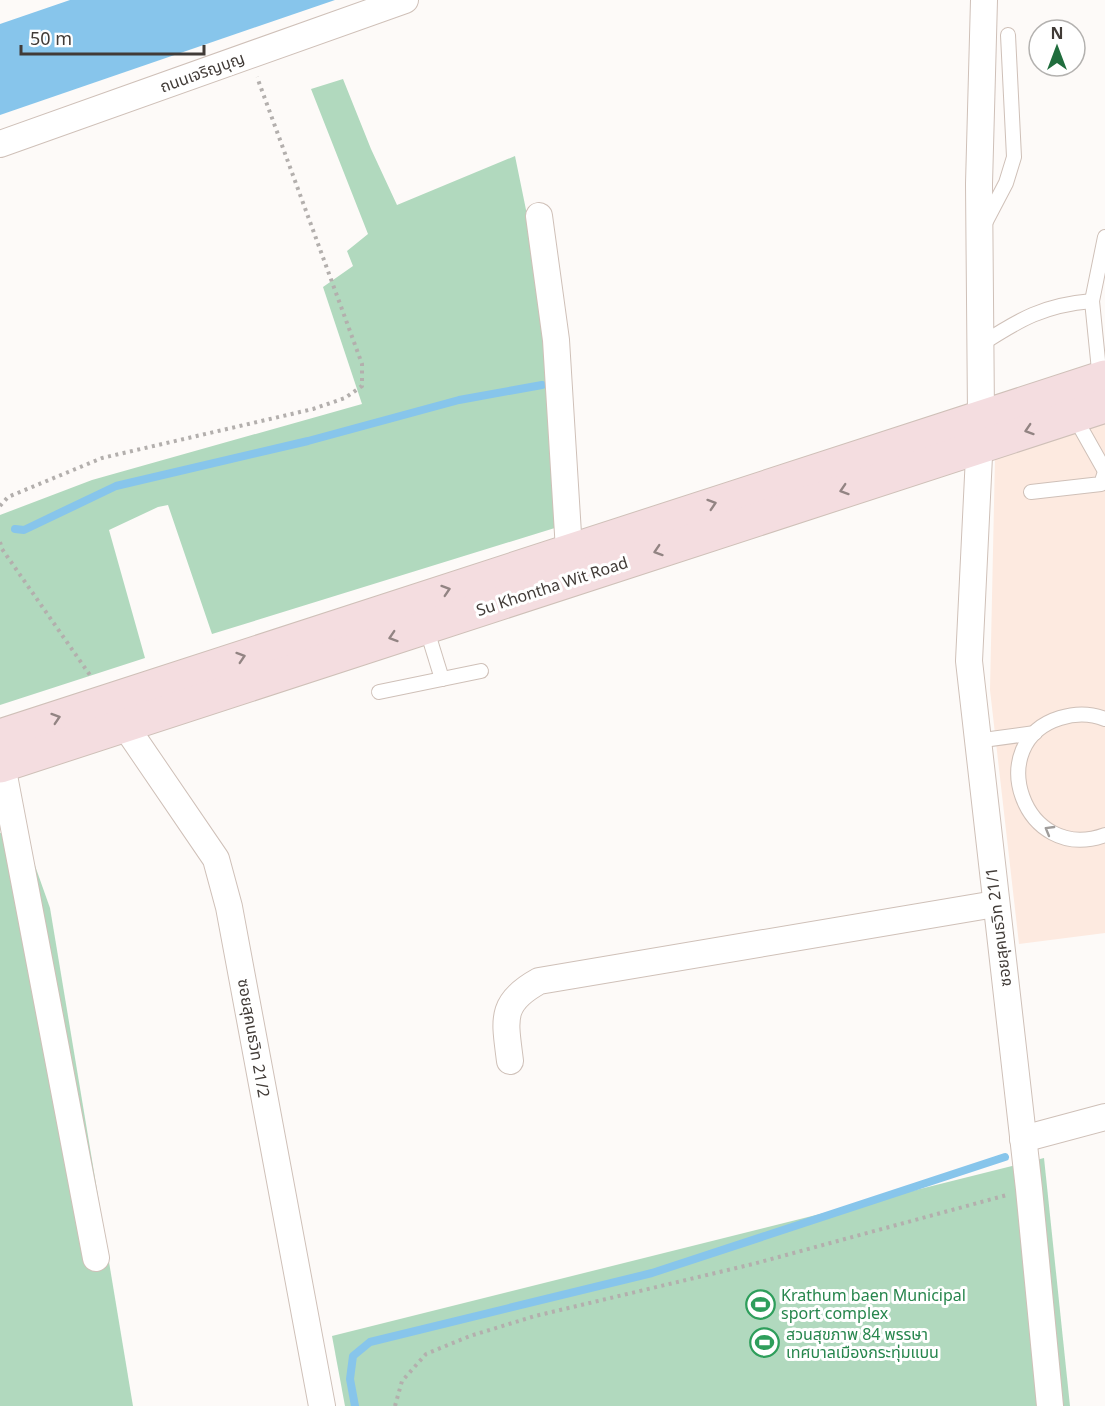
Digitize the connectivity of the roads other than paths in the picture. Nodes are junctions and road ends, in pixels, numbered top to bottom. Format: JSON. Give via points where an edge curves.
{"nodes":[{"id":1,"x":405,"y":0,"type":"edge"},
{"id":2,"x":984,"y":0,"type":"edge"},
{"id":3,"x":1008,"y":34,"type":"dead end"},
{"id":4,"x":0,"y":144,"type":"edge"},
{"id":5,"x":538,"y":216,"type":"dead end"},
{"id":6,"x":979,"y":235,"type":"junction"},
{"id":7,"x":1105,"y":237,"type":"edge"},
{"id":8,"x":1092,"y":301,"type":"junction"},
{"id":9,"x":980,"y":345,"type":"junction"},
{"id":10,"x":1104,"y":390,"type":"edge"},
{"id":11,"x":1074,"y":416,"type":"junction"},
{"id":12,"x":980,"y":431,"type":"junction"},
{"id":13,"x":1105,"y":472,"type":"edge"},
{"id":14,"x":1031,"y":492,"type":"dead end"},
{"id":15,"x":569,"y":550,"type":"junction"},
{"id":16,"x":426,"y":627,"type":"junction"},
{"id":17,"x":481,"y":671,"type":"dead end"},
{"id":18,"x":442,"y":679,"type":"junction"},
{"id":19,"x":379,"y":692,"type":"dead end"},
{"id":20,"x":117,"y":713,"type":"junction"},
{"id":21,"x":1105,"y":719,"type":"edge"},
{"id":22,"x":1035,"y":733,"type":"junction"},
{"id":23,"x":976,"y":741,"type":"junction"},
{"id":24,"x":1,"y":756,"type":"edge"},
{"id":25,"x":1105,"y":835,"type":"edge"},
{"id":26,"x":995,"y":904,"type":"junction"},
{"id":27,"x":510,"y":1061,"type":"dead end"},
{"id":28,"x":1105,"y":1117,"type":"edge"},
{"id":29,"x":1023,"y":1139,"type":"junction"},
{"id":30,"x":96,"y":1258,"type":"dead end"},
{"id":31,"x":322,"y":1406,"type":"edge"},
{"id":32,"x":1050,"y":1406,"type":"edge"}],
"edges":[{"from":1,"to":4,"type":"street","name":"ถนนเจริญบุญ"},
{"from":2,"to":6,"type":"street","name":"ซอยสุคนธวิท 21/1"},
{"from":3,"to":6,"type":"lane","via":[[1014,157],[1006,183]]},
{"from":5,"to":15,"type":"street","via":[[556,340]]},
{"from":6,"to":9,"type":"street","name":"ซอยสุคนธวิท 21/1"},
{"from":7,"to":8,"type":"lane"},
{"from":8,"to":9,"type":"lane","via":[[1068,303],[1023,317]]},
{"from":8,"to":10,"type":"lane"},
{"from":9,"to":12,"type":"street","name":"ซอยสุคนธวิท 21/1"},
{"from":10,"to":11,"type":"main road","name":"Su Khontha Wit Road"},
{"from":10,"to":12,"type":"main road","name":"Su Khontha Wit Road"},
{"from":11,"to":12,"type":"main road","name":"Su Khontha Wit Road","one_way":true},
{"from":11,"to":13,"type":"lane"},
{"from":15,"to":12,"type":"main road","name":"Su Khontha Wit Road","one_way":true},
{"from":12,"to":16,"type":"main road","name":"Su Khontha Wit Road","one_way":true},
{"from":12,"to":23,"type":"street","name":"ซอยสุคนธวิท 21/1","via":[[969,661]]},
{"from":13,"to":14,"type":"lane","via":[[1101,484]]},
{"from":20,"to":15,"type":"main road","name":"Su Khontha Wit Road","one_way":true},
{"from":16,"to":18,"type":"lane"},
{"from":16,"to":20,"type":"main road","name":"Su Khontha Wit Road","one_way":true},
{"from":17,"to":18,"type":"lane"},
{"from":18,"to":19,"type":"lane"},
{"from":20,"to":24,"type":"main road","name":"Su Khontha Wit Road"},
{"from":20,"to":31,"type":"street","name":"ซอยสุคนธวิท 21/2","via":[[216,859],[229,907]]},
{"from":21,"to":22,"type":"lane","via":[[1074,714],[1053,720]]},
{"from":22,"to":23,"type":"lane"},
{"from":25,"to":22,"type":"lane","one_way":true,"via":[[1074,840],[1054,834],[1025,807],[1018,769],[1023,750]]},
{"from":23,"to":26,"type":"street","name":"ซอยสุคนธวิท 21/1"},
{"from":24,"to":30,"type":"street"},
{"from":26,"to":27,"type":"street","via":[[538,981],[518,992],[510,1006],[506,1028]]},
{"from":26,"to":29,"type":"street","name":"ซอยสุคนธวิท 21/1"},
{"from":28,"to":29,"type":"street"},
{"from":29,"to":32,"type":"street","name":"ซอยสุคนธวิท 21/1"}]}
